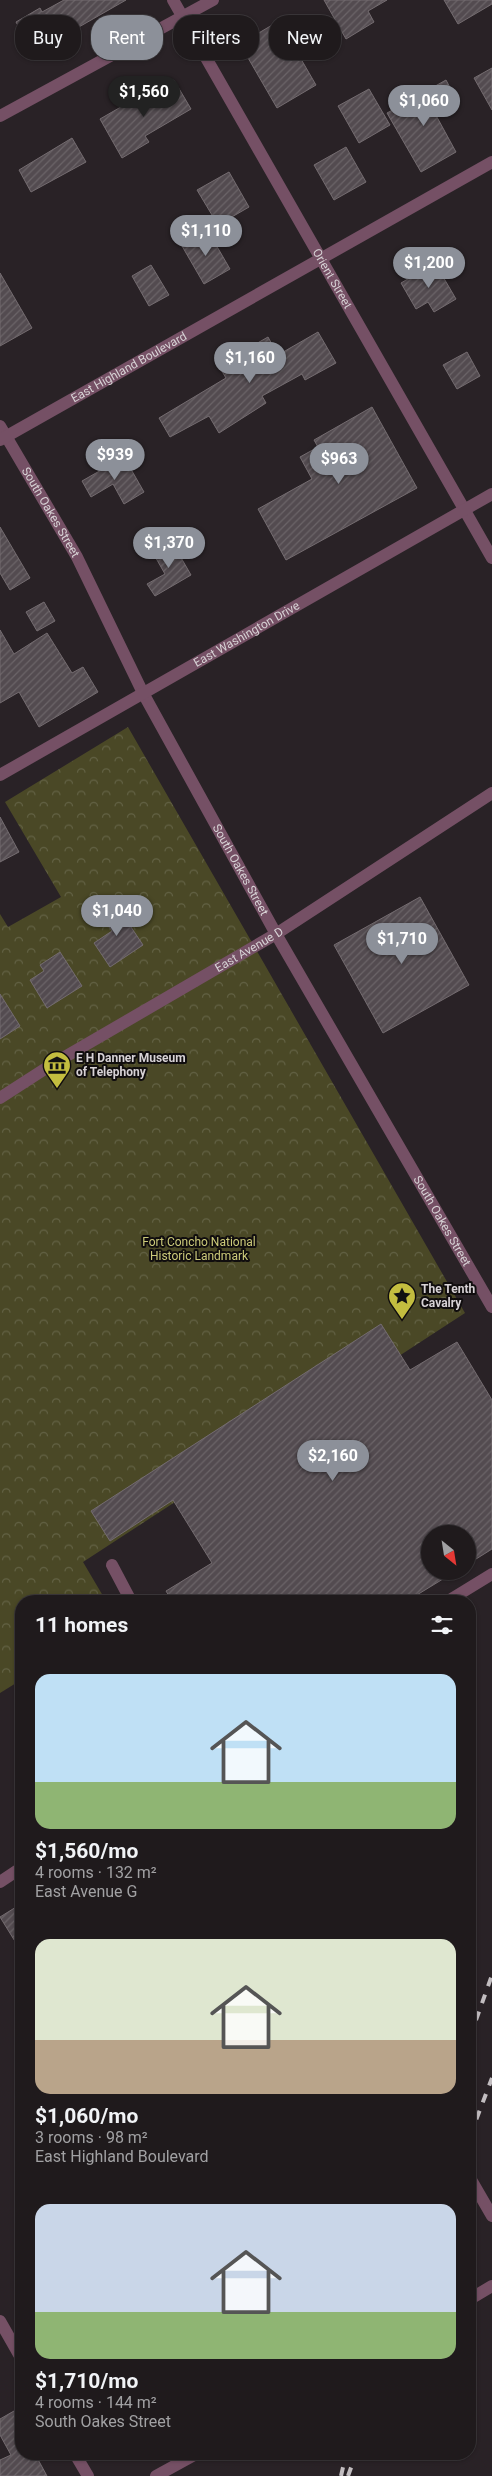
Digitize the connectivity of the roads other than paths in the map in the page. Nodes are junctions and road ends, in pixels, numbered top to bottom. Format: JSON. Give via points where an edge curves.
{"nodes":[{"id":1,"x":174,"y":0,"type":"edge"},
{"id":2,"x":213,"y":0,"type":"edge"},
{"id":3,"x":182,"y":15,"type":"edge"},
{"id":4,"x":187,"y":15,"type":"edge"},
{"id":5,"x":173,"y":22,"type":"edge"},
{"id":6,"x":208,"y":60,"type":"edge"},
{"id":7,"x":0,"y":116,"type":"edge"},
{"id":8,"x":492,"y":162,"type":"edge"},
{"id":9,"x":321,"y":259,"type":"junction"},
{"id":10,"x":2,"y":434,"type":"edge"},
{"id":11,"x":492,"y":494,"type":"edge"},
{"id":12,"x":464,"y":509,"type":"junction"},
{"id":13,"x":492,"y":558,"type":"edge"},
{"id":14,"x":143,"y":693,"type":"junction"},
{"id":15,"x":0,"y":775,"type":"edge"},
{"id":16,"x":492,"y":793,"type":"edge"},
{"id":17,"x":276,"y":934,"type":"junction"},
{"id":18,"x":0,"y":1098,"type":"edge"},
{"id":19,"x":492,"y":1307,"type":"edge"},
{"id":20,"x":112,"y":1565,"type":"dead end"},
{"id":21,"x":492,"y":1574,"type":"edge"},
{"id":22,"x":127,"y":1595,"type":"edge"},
{"id":23,"x":458,"y":1595,"type":"edge"},
{"id":24,"x":15,"y":1872,"type":"edge"},
{"id":25,"x":0,"y":1882,"type":"edge"},
{"id":26,"x":476,"y":2188,"type":"edge"},
{"id":27,"x":492,"y":2216,"type":"edge"},
{"id":28,"x":492,"y":2286,"type":"edge"},
{"id":29,"x":476,"y":2295,"type":"edge"},
{"id":30,"x":0,"y":2321,"type":"edge"},
{"id":31,"x":15,"y":2347,"type":"edge"},
{"id":32,"x":79,"y":2460,"type":"edge"},
{"id":33,"x":185,"y":2460,"type":"edge"},
{"id":34,"x":88,"y":2476,"type":"edge"},
{"id":35,"x":156,"y":2476,"type":"edge"}],
"edges":[{"from":1,"to":3,"type":"street","name":"Orient Street"},
{"from":2,"to":4,"type":"street"},
{"from":5,"to":7,"type":"street"},
{"from":6,"to":9,"type":"street","name":"Orient Street"},
{"from":8,"to":9,"type":"street","name":"East Highland Boulevard"},
{"from":9,"to":10,"type":"street","name":"East Highland Boulevard"},
{"from":9,"to":12,"type":"street","name":"Orient Street"},
{"from":10,"to":14,"type":"street","name":"South Oakes Street","via":[[77,557]]},
{"from":11,"to":12,"type":"street","name":"East Washington Drive"},
{"from":12,"to":13,"type":"street","name":"Orient Street"},
{"from":12,"to":14,"type":"street","name":"East Washington Drive"},
{"from":14,"to":15,"type":"street","name":"East Washington Drive"},
{"from":14,"to":17,"type":"street","name":"South Oakes Street"},
{"from":16,"to":17,"type":"street","name":"East Avenue D"},
{"from":17,"to":18,"type":"street","name":"East Avenue D","via":[[50,1065]]},
{"from":17,"to":19,"type":"street","name":"South Oakes Street"},
{"from":20,"to":22,"type":"street"},
{"from":21,"to":23,"type":"street"},
{"from":24,"to":25,"type":"street"},
{"from":26,"to":27,"type":"street"},
{"from":28,"to":29,"type":"street"},
{"from":30,"to":31,"type":"street"},
{"from":32,"to":34,"type":"street"},
{"from":33,"to":35,"type":"street"}]}
